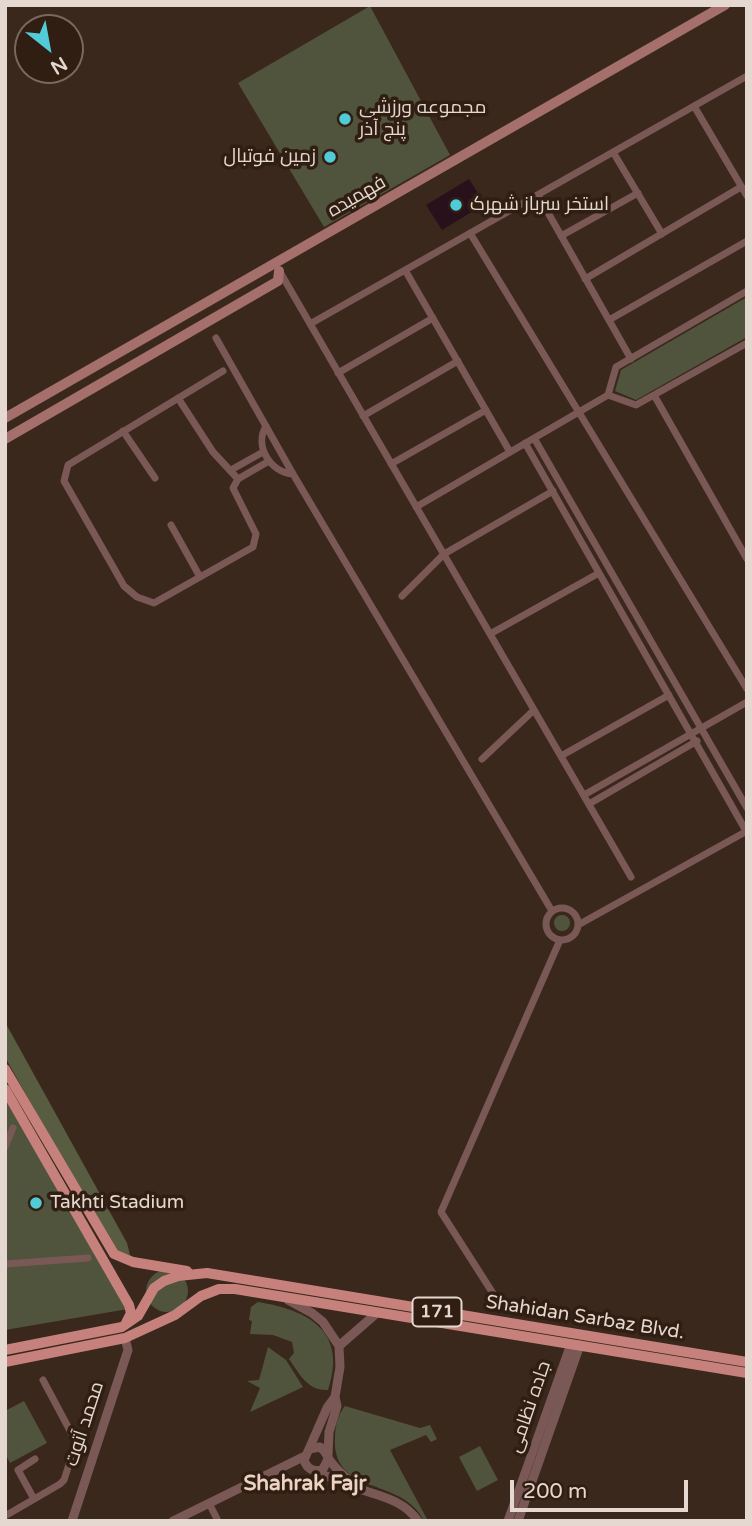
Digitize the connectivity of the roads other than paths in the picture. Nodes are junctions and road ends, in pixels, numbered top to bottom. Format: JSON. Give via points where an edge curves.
{"nodes":[{"id":1,"x":725,"y":5,"type":"edge"},
{"id":2,"x":747,"y":76,"type":"edge"},
{"id":3,"x":694,"y":106,"type":"junction"},
{"id":4,"x":613,"y":152,"type":"junction"},
{"id":5,"x":741,"y":187,"type":"junction"},
{"id":6,"x":638,"y":193,"type":"junction"},
{"id":7,"x":538,"y":195,"type":"junction"},
{"id":8,"x":747,"y":196,"type":"edge"},
{"id":9,"x":470,"y":233,"type":"junction"},
{"id":10,"x":662,"y":234,"type":"junction"},
{"id":11,"x":561,"y":236,"type":"junction"},
{"id":12,"x":747,"y":241,"type":"edge"},
{"id":13,"x":277,"y":267,"type":"junction"},
{"id":14,"x":405,"y":270,"type":"junction"},
{"id":15,"x":585,"y":279,"type":"junction"},
{"id":16,"x":747,"y":291,"type":"edge"},
{"id":17,"x":433,"y":318,"type":"junction"},
{"id":18,"x":609,"y":320,"type":"junction"},
{"id":19,"x":310,"y":324,"type":"junction"},
{"id":20,"x":216,"y":338,"type":"dead end"},
{"id":21,"x":747,"y":343,"type":"edge"},
{"id":22,"x":631,"y":359,"type":"junction"},
{"id":23,"x":458,"y":361,"type":"junction"},
{"id":24,"x":223,"y":371,"type":"dead end"},
{"id":25,"x":338,"y":373,"type":"junction"},
{"id":26,"x":608,"y":395,"type":"junction"},
{"id":27,"x":654,"y":395,"type":"junction"},
{"id":28,"x":177,"y":398,"type":"junction"},
{"id":29,"x":486,"y":410,"type":"junction"},
{"id":30,"x":579,"y":412,"type":"junction"},
{"id":31,"x":363,"y":416,"type":"junction"},
{"id":32,"x":5,"y":418,"type":"edge"},
{"id":33,"x":266,"y":426,"type":"junction"},
{"id":34,"x":123,"y":431,"type":"junction"},
{"id":35,"x":534,"y":438,"type":"junction"},
{"id":36,"x":5,"y":439,"type":"edge"},
{"id":37,"x":525,"y":443,"type":"junction"},
{"id":38,"x":263,"y":452,"type":"junction"},
{"id":39,"x":510,"y":452,"type":"junction"},
{"id":40,"x":269,"y":461,"type":"junction"},
{"id":41,"x":391,"y":464,"type":"junction"},
{"id":42,"x":231,"y":470,"type":"junction"},
{"id":43,"x":293,"y":474,"type":"junction"},
{"id":44,"x":155,"y":478,"type":"dead end"},
{"id":45,"x":238,"y":479,"type":"junction"},
{"id":46,"x":553,"y":491,"type":"junction"},
{"id":47,"x":416,"y":507,"type":"junction"},
{"id":48,"x":172,"y":525,"type":"dead end"},
{"id":49,"x":444,"y":554,"type":"junction"},
{"id":50,"x":747,"y":559,"type":"edge"},
{"id":51,"x":599,"y":573,"type":"junction"},
{"id":52,"x":201,"y":577,"type":"junction"},
{"id":53,"x":402,"y":596,"type":"dead end"},
{"id":54,"x":491,"y":634,"type":"junction"},
{"id":55,"x":747,"y":690,"type":"edge"},
{"id":56,"x":668,"y":695,"type":"junction"},
{"id":57,"x":747,"y":702,"type":"edge"},
{"id":58,"x":534,"y":710,"type":"junction"},
{"id":59,"x":701,"y":728,"type":"junction"},
{"id":60,"x":691,"y":734,"type":"junction"},
{"id":61,"x":696,"y":744,"type":"junction"},
{"id":62,"x":561,"y":756,"type":"junction"},
{"id":63,"x":482,"y":759,"type":"dead end"},
{"id":64,"x":584,"y":795,"type":"junction"},
{"id":65,"x":589,"y":804,"type":"junction"},
{"id":66,"x":747,"y":808,"type":"edge"},
{"id":67,"x":743,"y":819,"type":"edge"},
{"id":68,"x":746,"y":831,"type":"edge"},
{"id":69,"x":631,"y":877,"type":"dead end"},
{"id":70,"x":552,"y":911,"type":"junction"},
{"id":71,"x":578,"y":925,"type":"junction"},
{"id":72,"x":560,"y":940,"type":"junction"},
{"id":73,"x":5,"y":1069,"type":"edge"},
{"id":74,"x":5,"y":1089,"type":"edge"},
{"id":75,"x":13,"y":1128,"type":"dead end"},
{"id":76,"x":5,"y":1147,"type":"edge"},
{"id":77,"x":88,"y":1258,"type":"dead end"},
{"id":78,"x":5,"y":1264,"type":"edge"},
{"id":79,"x":207,"y":1273,"type":"junction"},
{"id":80,"x":279,"y":1296,"type":"junction"},
{"id":81,"x":494,"y":1296,"type":"dead end"},
{"id":82,"x":379,"y":1312,"type":"junction"},
{"id":83,"x":123,"y":1333,"type":"junction"},
{"id":84,"x":576,"y":1345,"type":"junction"},
{"id":85,"x":339,"y":1346,"type":"junction"},
{"id":86,"x":5,"y":1350,"type":"edge"},
{"id":87,"x":5,"y":1362,"type":"edge"},
{"id":88,"x":747,"y":1362,"type":"edge"},
{"id":89,"x":747,"y":1373,"type":"edge"},
{"id":90,"x":43,"y":1380,"type":"dead end"},
{"id":91,"x":335,"y":1396,"type":"junction"},
{"id":92,"x":307,"y":1453,"type":"junction"},
{"id":93,"x":328,"y":1457,"type":"junction"},
{"id":94,"x":35,"y":1459,"type":"dead end"},
{"id":95,"x":282,"y":1467,"type":"junction"},
{"id":96,"x":313,"y":1470,"type":"junction"},
{"id":97,"x":363,"y":1490,"type":"junction"},
{"id":98,"x":34,"y":1499,"type":"junction"},
{"id":99,"x":209,"y":1503,"type":"junction"},
{"id":100,"x":5,"y":1516,"type":"edge"},
{"id":101,"x":72,"y":1521,"type":"edge"},
{"id":102,"x":173,"y":1521,"type":"edge"},
{"id":103,"x":218,"y":1521,"type":"edge"},
{"id":104,"x":418,"y":1521,"type":"edge"},
{"id":105,"x":508,"y":1521,"type":"edge"},
{"id":106,"x":518,"y":1521,"type":"edge"}],
"edges":[{"from":1,"to":13,"type":"main road","name":"فهمیده"},
{"from":2,"to":3,"type":"street"},
{"from":3,"to":4,"type":"street"},
{"from":3,"to":5,"type":"street"},
{"from":4,"to":6,"type":"street"},
{"from":4,"to":7,"type":"street"},
{"from":5,"to":8,"type":"street"},
{"from":5,"to":10,"type":"street"},
{"from":6,"to":10,"type":"street"},
{"from":6,"to":11,"type":"street"},
{"from":7,"to":9,"type":"street"},
{"from":7,"to":11,"type":"street"},
{"from":9,"to":14,"type":"street"},
{"from":9,"to":30,"type":"street"},
{"from":10,"to":15,"type":"street"},
{"from":11,"to":15,"type":"street"},
{"from":12,"to":18,"type":"street"},
{"from":13,"to":19,"type":"street"},
{"from":13,"to":32,"type":"main road","name":"فهمیده"},
{"from":13,"to":36,"type":"main road","name":"فهمیده","via":[[278,281]]},
{"from":14,"to":17,"type":"street"},
{"from":14,"to":19,"type":"street"},
{"from":15,"to":18,"type":"street"},
{"from":16,"to":22,"type":"street"},
{"from":17,"to":23,"type":"street"},
{"from":17,"to":25,"type":"street"},
{"from":18,"to":22,"type":"street"},
{"from":19,"to":25,"type":"street"},
{"from":20,"to":33,"type":"street"},
{"from":21,"to":27,"type":"street"},
{"from":22,"to":26,"type":"street","via":[[616,367]]},
{"from":23,"to":29,"type":"street"},
{"from":23,"to":31,"type":"street"},
{"from":24,"to":28,"type":"street"},
{"from":25,"to":31,"type":"street"},
{"from":26,"to":27,"type":"street","via":[[636,405]]},
{"from":26,"to":30,"type":"street"},
{"from":27,"to":50,"type":"street"},
{"from":28,"to":34,"type":"street"},
{"from":28,"to":42,"type":"street","via":[[213,452]]},
{"from":29,"to":39,"type":"street"},
{"from":29,"to":41,"type":"street"},
{"from":30,"to":35,"type":"street"},
{"from":30,"to":55,"type":"street"},
{"from":31,"to":41,"type":"street"},
{"from":33,"to":38,"type":"street","via":[[261,435]]},
{"from":33,"to":43,"type":"street"},
{"from":34,"to":44,"type":"street"},
{"from":34,"to":52,"type":"street","via":[[68,465],[64,481],[73,499],[124,586],[137,597],[154,603]]},
{"from":35,"to":37,"type":"street"},
{"from":35,"to":59,"type":"street"},
{"from":37,"to":39,"type":"street"},
{"from":37,"to":46,"type":"street"},
{"from":38,"to":40,"type":"street"},
{"from":38,"to":42,"type":"street"},
{"from":39,"to":47,"type":"street"},
{"from":40,"to":43,"type":"street"},
{"from":40,"to":45,"type":"street"},
{"from":41,"to":47,"type":"street"},
{"from":42,"to":45,"type":"street"},
{"from":43,"to":70,"type":"street"},
{"from":45,"to":52,"type":"street","via":[[233,488],[256,534],[253,547]]},
{"from":46,"to":49,"type":"street"},
{"from":46,"to":51,"type":"street"},
{"from":47,"to":49,"type":"street"},
{"from":48,"to":52,"type":"street"},
{"from":49,"to":53,"type":"street"},
{"from":49,"to":54,"type":"street"},
{"from":51,"to":54,"type":"street"},
{"from":51,"to":56,"type":"street"},
{"from":54,"to":58,"type":"street"},
{"from":56,"to":60,"type":"street"},
{"from":56,"to":62,"type":"street"},
{"from":57,"to":59,"type":"street"},
{"from":58,"to":62,"type":"street"},
{"from":58,"to":63,"type":"street"},
{"from":59,"to":60,"type":"street"},
{"from":59,"to":61,"type":"street"},
{"from":59,"to":66,"type":"street"},
{"from":60,"to":61,"type":"street"},
{"from":60,"to":64,"type":"street"},
{"from":61,"to":65,"type":"street"},
{"from":61,"to":67,"type":"street"},
{"from":62,"to":64,"type":"street"},
{"from":64,"to":65,"type":"street"},
{"from":65,"to":69,"type":"street"},
{"from":67,"to":68,"type":"street"},
{"from":68,"to":71,"type":"street"},
{"from":70,"to":71,"type":"street","via":[[567,908]]},
{"from":70,"to":72,"type":"street","via":[[545,926],[550,936]]},
{"from":71,"to":72,"type":"street","via":[[570,938]]},
{"from":72,"to":81,"type":"street","via":[[440,1212]]},
{"from":73,"to":79,"type":"main road","number":"171","via":[[114,1254],[133,1262]]},
{"from":74,"to":83,"type":"main road","via":[[129,1306]]},
{"from":75,"to":76,"type":"street"},
{"from":77,"to":78,"type":"street"},
{"from":79,"to":83,"type":"main road","name":"Shahidan Sarbaz Blvd.","number":"171","via":[[178,1276],[154,1288]]},
{"from":79,"to":88,"type":"main road","name":"Shahidan Sarbaz Blvd.","number":"171"},
{"from":80,"to":82,"type":"main road","name":"Shahidan Sarbaz Blvd.","number":"171"},
{"from":80,"to":83,"type":"main road","name":"Shahidan Sarbaz Blvd.","number":"171","via":[[219,1289],[175,1315]]},
{"from":80,"to":85,"type":"street","via":[[323,1322]]},
{"from":82,"to":84,"type":"main road","name":"Shahidan Sarbaz Blvd.","number":"171"},
{"from":82,"to":85,"type":"street"},
{"from":83,"to":86,"type":"main road"},
{"from":83,"to":87,"type":"main road"},
{"from":83,"to":101,"type":"street","name":"محمد آتوت","via":[[128,1350]]},
{"from":84,"to":89,"type":"main road","name":"Shahidan Sarbaz Blvd.","number":"171"},
{"from":84,"to":105,"type":"street","name":"جاده نظامی"},
{"from":84,"to":106,"type":"street"},
{"from":85,"to":91,"type":"street"},
{"from":90,"to":98,"type":"street","via":[[75,1446],[64,1480]]},
{"from":91,"to":92,"type":"street"},
{"from":91,"to":93,"type":"street"},
{"from":92,"to":93,"type":"street","via":[[320,1447]]},
{"from":92,"to":95,"type":"street"},
{"from":92,"to":96,"type":"street","via":[[305,1464]]},
{"from":93,"to":96,"type":"street","via":[[323,1469]]},
{"from":93,"to":97,"type":"street"},
{"from":94,"to":98,"type":"street","via":[[18,1470]]},
{"from":95,"to":96,"type":"street"},
{"from":95,"to":99,"type":"street"},
{"from":96,"to":97,"type":"street"},
{"from":97,"to":104,"type":"street","via":[[408,1508]]},
{"from":98,"to":100,"type":"street"},
{"from":99,"to":102,"type":"street"},
{"from":99,"to":103,"type":"street"}]}
